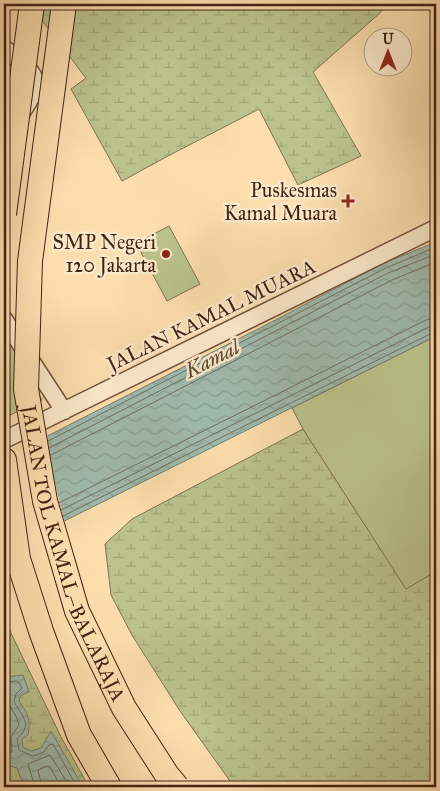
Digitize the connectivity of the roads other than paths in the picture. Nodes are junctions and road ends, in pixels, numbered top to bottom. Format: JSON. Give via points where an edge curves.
{"nodes":[{"id":1,"x":32,"y":4,"type":"edge"},
{"id":2,"x":64,"y":4,"type":"edge"},
{"id":3,"x":4,"y":48,"type":"edge"},
{"id":4,"x":4,"y":138,"type":"edge"},
{"id":5,"x":4,"y":214,"type":"edge"},
{"id":6,"x":436,"y":228,"type":"edge"},
{"id":7,"x":4,"y":319,"type":"edge"},
{"id":8,"x":64,"y":411,"type":"junction"},
{"id":9,"x":4,"y":440,"type":"edge"},
{"id":10,"x":4,"y":460,"type":"edge"},
{"id":11,"x":109,"y":787,"type":"edge"},
{"id":12,"x":177,"y":787,"type":"edge"}],
"edges":[{"from":1,"to":5,"type":"highway","bridge":true},
{"from":2,"to":12,"type":"highway","name":"JALAN TOL KAMAL–BALARAJA","bridge":true,"via":[[30,261],[26,389],[45,501],[78,611],[124,708]]},
{"from":3,"to":4,"type":"street","via":[[29,70],[35,82],[31,99]]},
{"from":6,"to":8,"type":"street","name":"JALAN KAMAL MUARA"},
{"from":7,"to":8,"type":"street"},
{"from":8,"to":9,"type":"street","name":"JALAN KAMAL MUARA"},
{"from":10,"to":11,"type":"highway","via":[[18,559],[41,631],[79,735]]}]}
